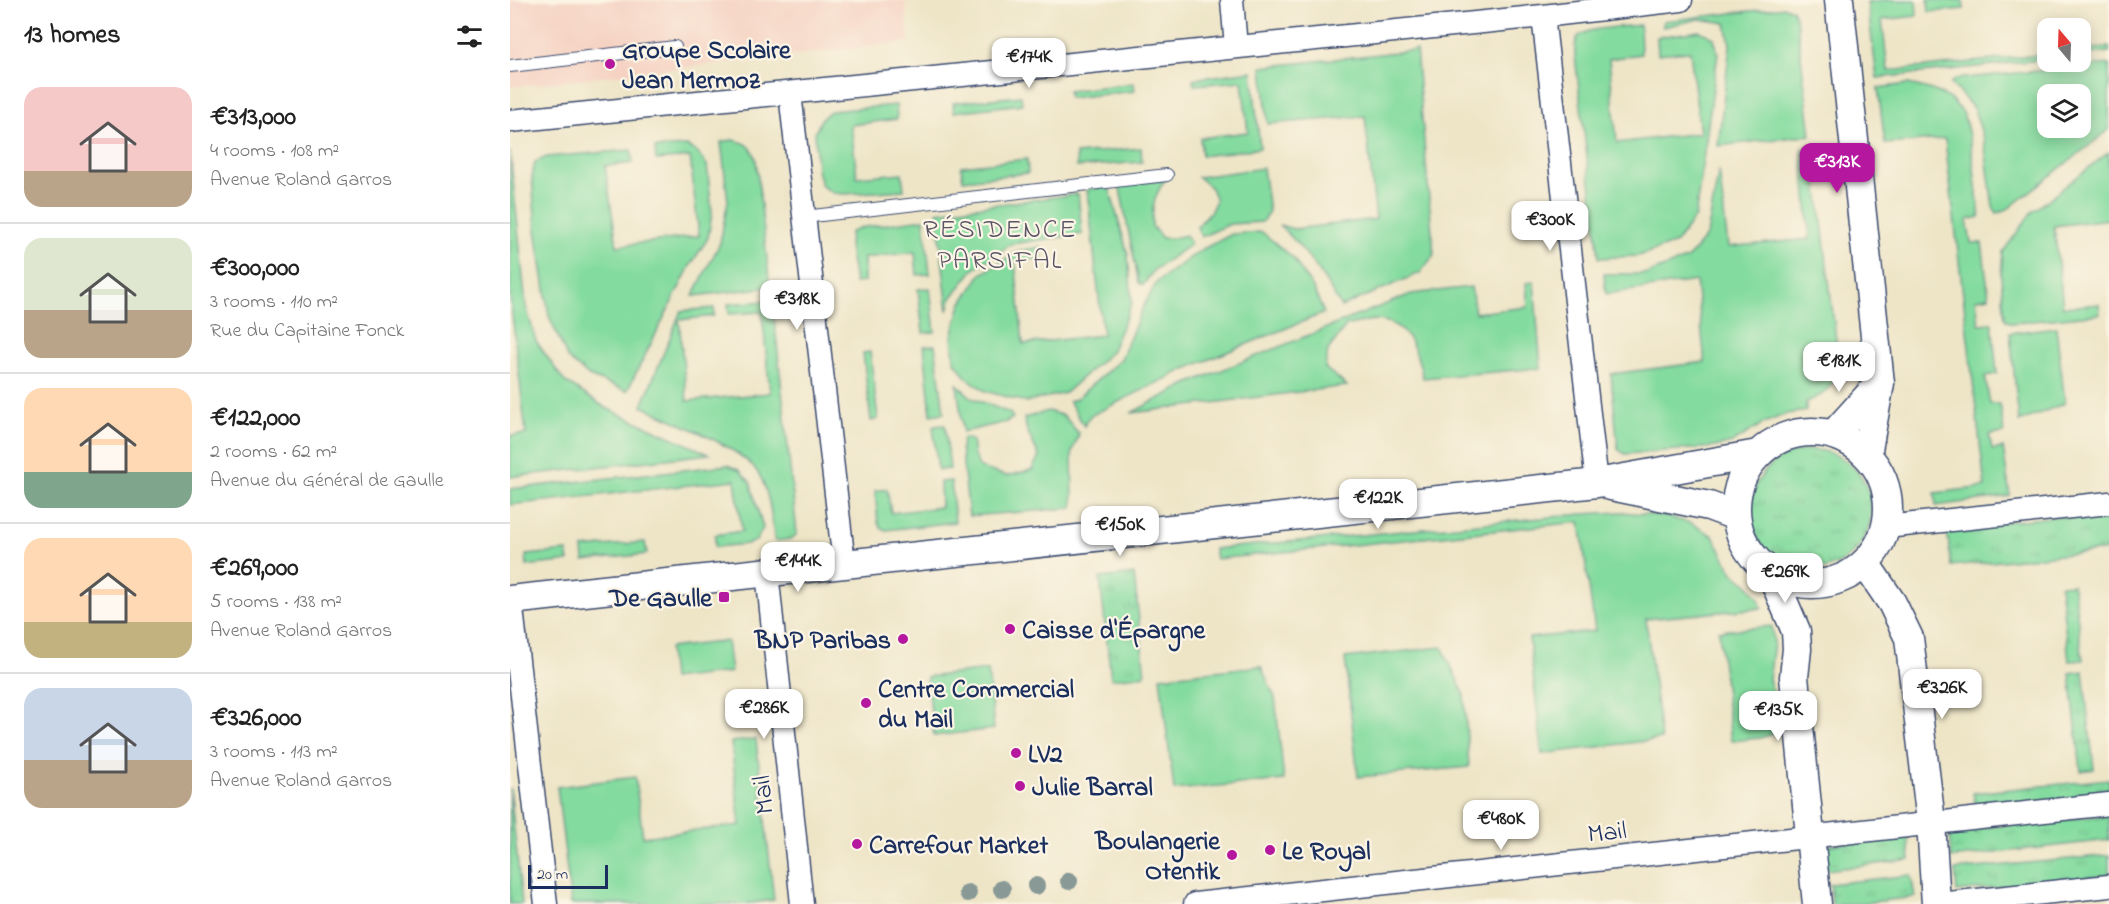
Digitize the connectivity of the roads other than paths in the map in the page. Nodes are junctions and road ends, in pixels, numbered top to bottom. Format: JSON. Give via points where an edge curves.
{"nodes":[{"id":1,"x":1232,"y":0,"type":"edge"},
{"id":2,"x":1681,"y":0,"type":"edge"},
{"id":3,"x":1839,"y":0,"type":"edge"},
{"id":4,"x":1543,"y":16,"type":"junction"},
{"id":5,"x":675,"y":47,"type":"dead end"},
{"id":6,"x":1236,"y":47,"type":"junction"},
{"id":7,"x":510,"y":66,"type":"edge"},
{"id":8,"x":790,"y":93,"type":"junction"},
{"id":9,"x":510,"y":121,"type":"edge"},
{"id":10,"x":1167,"y":175,"type":"dead end"},
{"id":11,"x":804,"y":217,"type":"junction"},
{"id":12,"x":1880,"y":383,"type":"junction"},
{"id":13,"x":1833,"y":435,"type":"junction"},
{"id":14,"x":1758,"y":454,"type":"junction"},
{"id":15,"x":1867,"y":455,"type":"junction"},
{"id":16,"x":1597,"y":483,"type":"junction"},
{"id":17,"x":2109,"y":503,"type":"edge"},
{"id":18,"x":1736,"y":516,"type":"junction"},
{"id":19,"x":1886,"y":527,"type":"junction"},
{"id":20,"x":1865,"y":563,"type":"junction"},
{"id":21,"x":844,"y":564,"type":"junction"},
{"id":22,"x":767,"y":572,"type":"junction"},
{"id":23,"x":1771,"y":573,"type":"junction"},
{"id":24,"x":510,"y":600,"type":"edge"},
{"id":25,"x":2109,"y":804,"type":"edge"},
{"id":26,"x":1931,"y":822,"type":"junction"},
{"id":27,"x":1811,"y":837,"type":"junction"},
{"id":28,"x":2109,"y":886,"type":"edge"},
{"id":29,"x":546,"y":904,"type":"edge"},
{"id":30,"x":802,"y":904,"type":"edge"},
{"id":31,"x":1195,"y":904,"type":"edge"},
{"id":32,"x":1817,"y":904,"type":"edge"},
{"id":33,"x":1938,"y":904,"type":"edge"}],
"edges":[{"from":1,"to":6,"type":"street"},
{"from":2,"to":4,"type":"street"},
{"from":3,"to":12,"type":"street"},
{"from":4,"to":6,"type":"street"},
{"from":4,"to":16,"type":"street"},
{"from":5,"to":7,"type":"lane"},
{"from":6,"to":8,"type":"street"},
{"from":8,"to":9,"type":"street"},
{"from":8,"to":11,"type":"street"},
{"from":10,"to":11,"type":"lane"},
{"from":11,"to":21,"type":"street"},
{"from":12,"to":13,"type":"street"},
{"from":12,"to":15,"type":"street"},
{"from":13,"to":14,"type":"street","via":[[1817,432],[1785,437]]},
{"from":13,"to":15,"type":"street","via":[[1851,442]]},
{"from":14,"to":16,"type":"street"},
{"from":14,"to":18,"type":"street","via":[[1740,482]]},
{"from":15,"to":19,"type":"street","via":[[1886,488]]},
{"from":16,"to":18,"type":"street","via":[[1709,506]]},
{"from":16,"to":21,"type":"street"},
{"from":17,"to":19,"type":"street"},
{"from":18,"to":23,"type":"street","via":[[1751,554]]},
{"from":19,"to":20,"type":"street"},
{"from":20,"to":23,"type":"street","via":[[1830,583],[1789,581]]},
{"from":20,"to":26,"type":"street","via":[[1892,603],[1909,638]]},
{"from":21,"to":22,"type":"street"},
{"from":22,"to":24,"type":"street"},
{"from":22,"to":30,"type":"street","name":"Mail"},
{"from":23,"to":27,"type":"street","via":[[1796,631],[1794,677]]},
{"from":24,"to":29,"type":"street"},
{"from":25,"to":26,"type":"street","name":"Mail"},
{"from":26,"to":27,"type":"street","name":"Mail"},
{"from":26,"to":33,"type":"street"},
{"from":27,"to":31,"type":"street","name":"Mail"},
{"from":27,"to":32,"type":"street"},
{"from":28,"to":33,"type":"street"}]}
